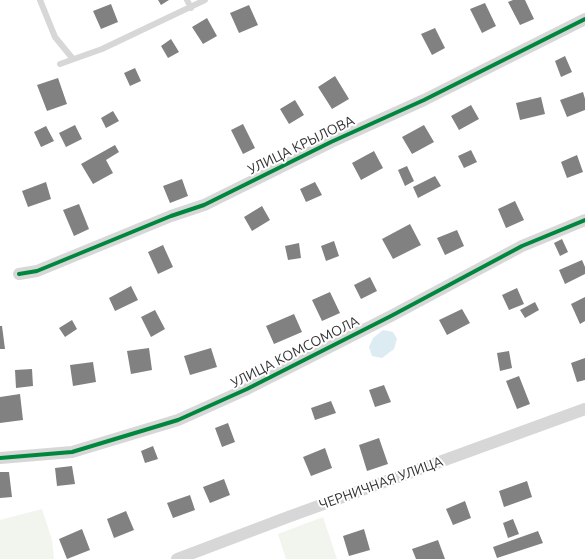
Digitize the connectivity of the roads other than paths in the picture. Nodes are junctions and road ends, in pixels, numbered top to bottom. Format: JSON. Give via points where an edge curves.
{"nodes":[{"id":1,"x":40,"y":0,"type":"edge"},
{"id":2,"x":186,"y":0,"type":"edge"},
{"id":3,"x":206,"y":0,"type":"edge"},
{"id":4,"x":191,"y":8,"type":"junction"},
{"id":5,"x":585,"y":18,"type":"edge"},
{"id":6,"x":73,"y":59,"type":"junction"},
{"id":7,"x":60,"y":64,"type":"dead end"},
{"id":8,"x":585,"y":220,"type":"edge"},
{"id":9,"x":19,"y":274,"type":"dead end"},
{"id":10,"x":585,"y":409,"type":"edge"},
{"id":11,"x":0,"y":458,"type":"edge"},
{"id":12,"x":177,"y":559,"type":"edge"}],
"edges":[{"from":1,"to":6,"type":"lane","via":[[55,37]]},
{"from":2,"to":4,"type":"lane"},
{"from":3,"to":4,"type":"lane"},
{"from":4,"to":6,"type":"lane","via":[[102,49]]},
{"from":5,"to":9,"type":"street","name":"УЛИЦА КРЫЛОВА","via":[[424,100],[331,142],[204,205],[37,271]]},
{"from":6,"to":7,"type":"lane"},
{"from":8,"to":11,"type":"street","name":"УЛИЦА КОМСОМОЛА","via":[[522,246],[242,392],[178,420],[72,452]]},
{"from":10,"to":12,"type":"street","name":"ЧЕРНИЧНАЯ УЛИЦА"}]}
